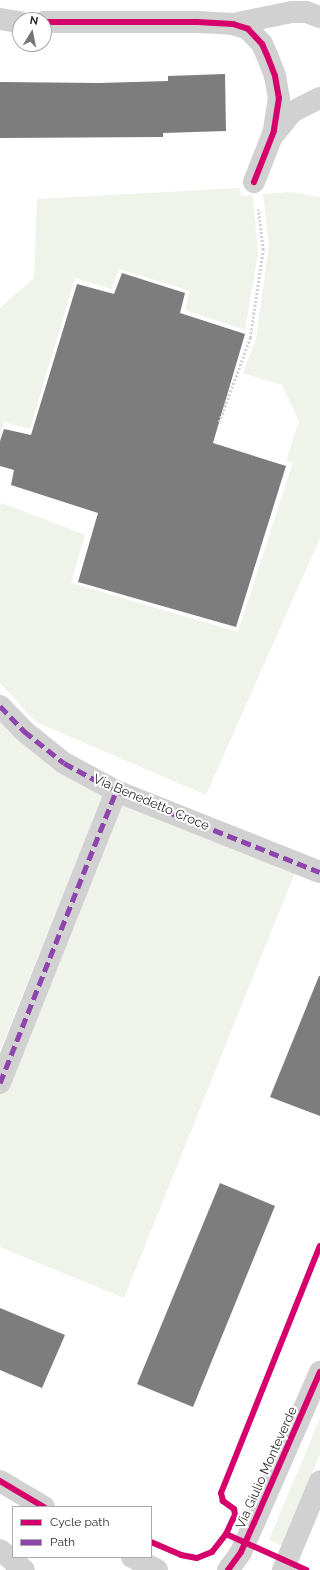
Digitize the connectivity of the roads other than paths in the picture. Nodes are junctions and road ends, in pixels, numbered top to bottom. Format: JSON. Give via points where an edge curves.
{"nodes":[{"id":1,"x":320,"y":17,"type":"edge"},
{"id":2,"x":0,"y":18,"type":"edge"},
{"id":3,"x":12,"y":20,"type":"edge"},
{"id":4,"x":52,"y":22,"type":"edge"},
{"id":5,"x":233,"y":24,"type":"junction"},
{"id":6,"x":320,"y":98,"type":"edge"},
{"id":7,"x":267,"y":148,"type":"junction"},
{"id":8,"x":254,"y":182,"type":"road end"},
{"id":9,"x":0,"y":706,"type":"edge"},
{"id":10,"x":116,"y":791,"type":"junction"},
{"id":11,"x":320,"y":872,"type":"edge"},
{"id":12,"x":0,"y":1083,"type":"edge"},
{"id":13,"x":320,"y":1372,"type":"edge"},
{"id":14,"x":0,"y":1481,"type":"edge"},
{"id":15,"x":320,"y":1481,"type":"edge"},
{"id":16,"x":42,"y":1506,"type":"edge"},
{"id":17,"x":0,"y":1550,"type":"edge"},
{"id":18,"x":134,"y":1558,"type":"edge"},
{"id":19,"x":24,"y":1570,"type":"edge"},
{"id":20,"x":157,"y":1570,"type":"edge"},
{"id":21,"x":228,"y":1570,"type":"edge"},
{"id":22,"x":283,"y":1570,"type":"edge"}],
"edges":[{"from":1,"to":5,"type":"street","via":[[306,12],[292,12]]},
{"from":2,"to":3,"type":"street"},
{"from":4,"to":5,"type":"street"},
{"from":5,"to":7,"type":"street","via":[[248,29],[256,36],[275,76],[279,108]]},
{"from":6,"to":7,"type":"street","via":[[292,112],[281,124]]},
{"from":7,"to":8,"type":"street"},
{"from":9,"to":10,"type":"street","name":"Via Benedetto Croce","via":[[24,731],[64,763]]},
{"from":10,"to":11,"type":"street","name":"Via Benedetto Croce"},
{"from":10,"to":12,"type":"street"},
{"from":13,"to":21,"type":"street","name":"Via Giulio Monteverde","via":[[254,1523],[238,1557]]},
{"from":14,"to":16,"type":"street"},
{"from":15,"to":22,"type":"street"},
{"from":17,"to":19,"type":"street"},
{"from":18,"to":20,"type":"street"}]}
